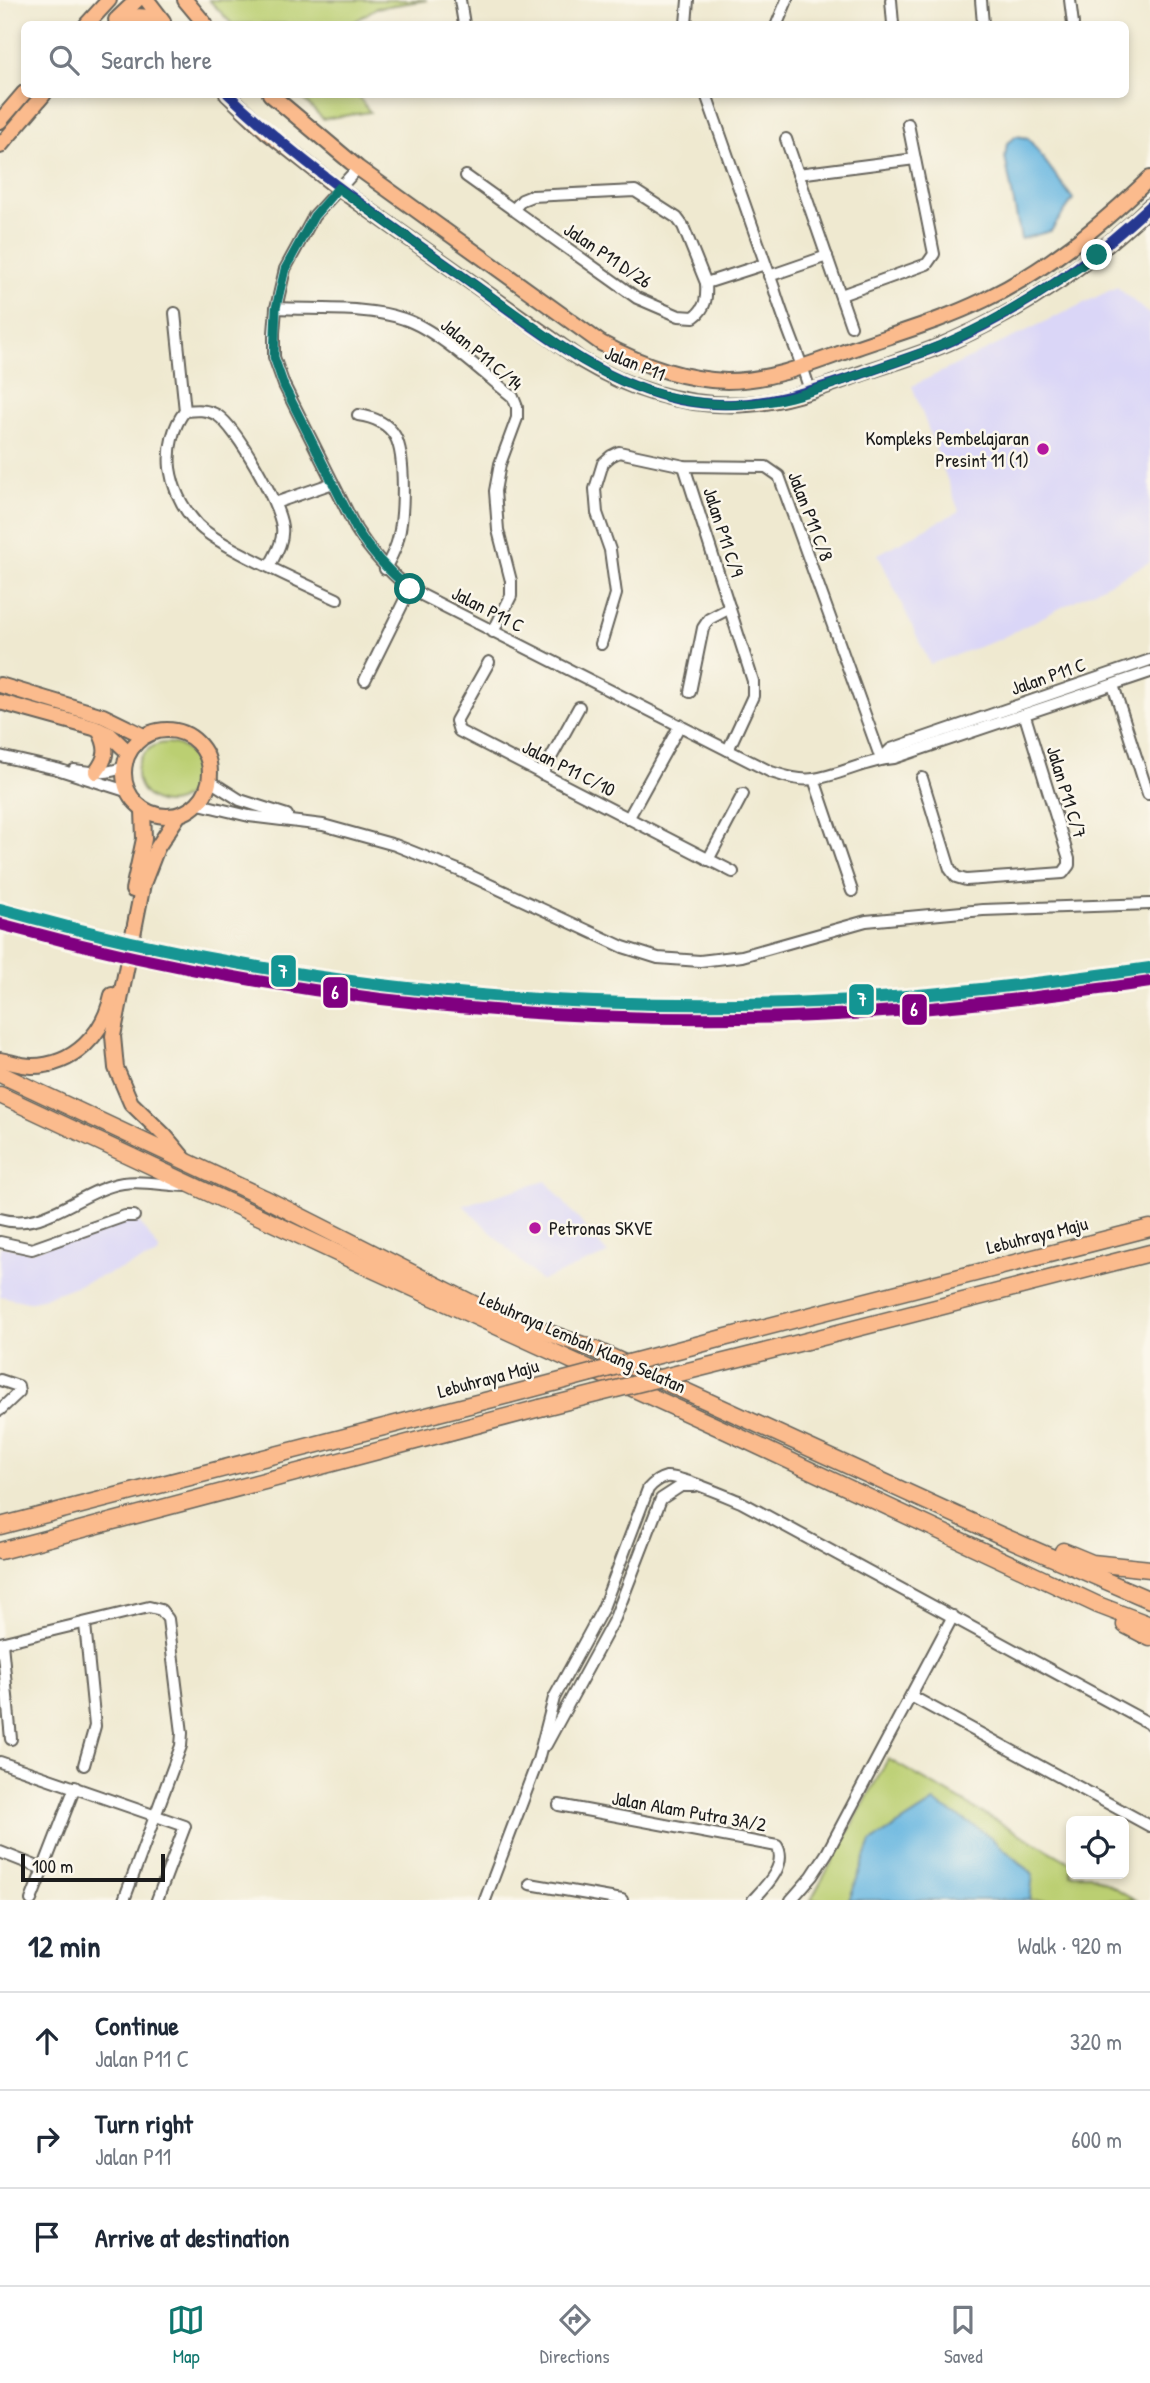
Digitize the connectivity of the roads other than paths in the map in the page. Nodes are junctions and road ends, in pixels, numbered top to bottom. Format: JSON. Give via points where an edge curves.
{"nodes":[{"id":1,"x":109,"y":0,"type":"edge"},
{"id":2,"x":137,"y":0,"type":"edge"},
{"id":3,"x":147,"y":0,"type":"edge"},
{"id":4,"x":185,"y":0,"type":"edge"},
{"id":5,"x":460,"y":0,"type":"edge"},
{"id":6,"x":688,"y":0,"type":"edge"},
{"id":7,"x":787,"y":0,"type":"edge"},
{"id":8,"x":891,"y":0,"type":"edge"},
{"id":9,"x":981,"y":0,"type":"edge"},
{"id":10,"x":1070,"y":0,"type":"edge"},
{"id":11,"x":90,"y":21,"type":"edge"},
{"id":12,"x":114,"y":21,"type":"edge"},
{"id":13,"x":116,"y":21,"type":"edge"},
{"id":14,"x":160,"y":21,"type":"edge"},
{"id":15,"x":162,"y":21,"type":"edge"},
{"id":16,"x":202,"y":21,"type":"edge"},
{"id":17,"x":464,"y":21,"type":"edge"},
{"id":18,"x":686,"y":21,"type":"edge"},
{"id":19,"x":778,"y":21,"type":"edge"},
{"id":20,"x":893,"y":21,"type":"edge"},
{"id":21,"x":984,"y":21,"type":"edge"},
{"id":22,"x":1073,"y":21,"type":"edge"},
{"id":23,"x":21,"y":96,"type":"edge"},
{"id":24,"x":41,"y":98,"type":"edge"},
{"id":25,"x":231,"y":98,"type":"edge"},
{"id":26,"x":275,"y":98,"type":"edge"},
{"id":27,"x":707,"y":98,"type":"edge"},
{"id":28,"x":0,"y":121,"type":"edge"},
{"id":29,"x":908,"y":124,"type":"dead end"},
{"id":30,"x":786,"y":139,"type":"dead end"},
{"id":31,"x":0,"y":146,"type":"edge"},
{"id":32,"x":915,"y":159,"type":"junction"},
{"id":33,"x":358,"y":168,"type":"junction"},
{"id":34,"x":798,"y":174,"type":"junction"},
{"id":35,"x":466,"y":176,"type":"dead end"},
{"id":36,"x":1150,"y":178,"type":"edge"},
{"id":37,"x":338,"y":188,"type":"junction"},
{"id":38,"x":1150,"y":206,"type":"edge"},
{"id":39,"x":513,"y":210,"type":"junction"},
{"id":40,"x":827,"y":256,"type":"junction"},
{"id":41,"x":765,"y":264,"type":"junction"},
{"id":42,"x":769,"y":276,"type":"junction"},
{"id":43,"x":706,"y":284,"type":"junction"},
{"id":44,"x":841,"y":295,"type":"junction"},
{"id":45,"x":276,"y":308,"type":"junction"},
{"id":46,"x":175,"y":313,"type":"dead end"},
{"id":47,"x":851,"y":326,"type":"dead end"},
{"id":48,"x":803,"y":367,"type":"junction"},
{"id":49,"x":810,"y":391,"type":"junction"},
{"id":50,"x":185,"y":411,"type":"junction"},
{"id":51,"x":358,"y":415,"type":"dead end"},
{"id":52,"x":684,"y":466,"type":"junction"},
{"id":53,"x":333,"y":482,"type":"junction"},
{"id":54,"x":275,"y":503,"type":"junction"},
{"id":55,"x":269,"y":567,"type":"junction"},
{"id":56,"x":386,"y":569,"type":"junction"},
{"id":57,"x":410,"y":589,"type":"junction"},
{"id":58,"x":337,"y":599,"type":"dead end"},
{"id":59,"x":730,"y":608,"type":"junction"},
{"id":60,"x":493,"y":632,"type":"junction"},
{"id":61,"x":601,"y":643,"type":"dead end"},
{"id":62,"x":1150,"y":660,"type":"edge"},
{"id":63,"x":489,"y":662,"type":"dead end"},
{"id":64,"x":1150,"y":672,"type":"edge"},
{"id":65,"x":365,"y":680,"type":"dead end"},
{"id":66,"x":0,"y":685,"type":"edge"},
{"id":67,"x":1113,"y":685,"type":"junction"},
{"id":68,"x":690,"y":692,"type":"dead end"},
{"id":69,"x":0,"y":702,"type":"edge"},
{"id":70,"x":579,"y":707,"type":"dead end"},
{"id":71,"x":1026,"y":716,"type":"junction"},
{"id":72,"x":680,"y":725,"type":"junction"},
{"id":73,"x":99,"y":730,"type":"junction"},
{"id":74,"x":144,"y":736,"type":"junction"},
{"id":75,"x":728,"y":750,"type":"junction"},
{"id":76,"x":0,"y":756,"type":"edge"},
{"id":77,"x":126,"y":759,"type":"junction"},
{"id":78,"x":881,"y":759,"type":"junction"},
{"id":79,"x":57,"y":769,"type":"junction"},
{"id":80,"x":96,"y":772,"type":"junction"},
{"id":81,"x":542,"y":774,"type":"junction"},
{"id":82,"x":922,"y":778,"type":"dead end"},
{"id":83,"x":814,"y":779,"type":"junction"},
{"id":84,"x":210,"y":781,"type":"junction"},
{"id":85,"x":126,"y":791,"type":"junction"},
{"id":86,"x":743,"y":794,"type":"dead end"},
{"id":87,"x":1148,"y":794,"type":"dead end"},
{"id":88,"x":199,"y":804,"type":"junction"},
{"id":89,"x":143,"y":810,"type":"junction"},
{"id":90,"x":178,"y":816,"type":"junction"},
{"id":91,"x":628,"y":819,"type":"junction"},
{"id":92,"x":306,"y":822,"type":"junction"},
{"id":93,"x":708,"y":860,"type":"junction"},
{"id":94,"x":733,"y":872,"type":"dead end"},
{"id":95,"x":138,"y":882,"type":"junction"},
{"id":96,"x":852,"y":891,"type":"dead end"},
{"id":97,"x":1150,"y":904,"type":"edge"},
{"id":98,"x":114,"y":1007,"type":"junction"},
{"id":99,"x":0,"y":1060,"type":"edge"},
{"id":100,"x":0,"y":1074,"type":"edge"},
{"id":101,"x":0,"y":1095,"type":"edge"},
{"id":102,"x":185,"y":1160,"type":"junction"},
{"id":103,"x":192,"y":1186,"type":"junction"},
{"id":104,"x":134,"y":1216,"type":"dead end"},
{"id":105,"x":0,"y":1219,"type":"edge"},
{"id":106,"x":1150,"y":1228,"type":"edge"},
{"id":107,"x":0,"y":1242,"type":"edge"},
{"id":108,"x":1150,"y":1253,"type":"edge"},
{"id":109,"x":0,"y":1380,"type":"edge"},
{"id":110,"x":0,"y":1410,"type":"edge"},
{"id":111,"x":696,"y":1486,"type":"junction"},
{"id":112,"x":0,"y":1526,"type":"edge"},
{"id":113,"x":1000,"y":1535,"type":"junction"},
{"id":114,"x":0,"y":1550,"type":"edge"},
{"id":115,"x":638,"y":1563,"type":"junction"},
{"id":116,"x":1150,"y":1569,"type":"edge"},
{"id":117,"x":618,"y":1571,"type":"junction"},
{"id":118,"x":1150,"y":1600,"type":"edge"},
{"id":119,"x":1098,"y":1605,"type":"junction"},
{"id":120,"x":953,"y":1616,"type":"junction"},
{"id":121,"x":85,"y":1624,"type":"junction"},
{"id":122,"x":1150,"y":1625,"type":"edge"},
{"id":123,"x":1150,"y":1638,"type":"edge"},
{"id":124,"x":1,"y":1643,"type":"edge"},
{"id":125,"x":579,"y":1651,"type":"junction"},
{"id":126,"x":574,"y":1694,"type":"junction"},
{"id":127,"x":911,"y":1696,"type":"junction"},
{"id":128,"x":551,"y":1708,"type":"junction"},
{"id":129,"x":1150,"y":1724,"type":"edge"},
{"id":130,"x":11,"y":1739,"type":"dead end"},
{"id":131,"x":538,"y":1760,"type":"junction"},
{"id":132,"x":0,"y":1762,"type":"edge"},
{"id":133,"x":84,"y":1765,"type":"dead end"},
{"id":134,"x":75,"y":1787,"type":"junction"},
{"id":135,"x":559,"y":1805,"type":"dead end"},
{"id":136,"x":156,"y":1815,"type":"junction"},
{"id":137,"x":1150,"y":1826,"type":"edge"},
{"id":138,"x":0,"y":1852,"type":"edge"},
{"id":139,"x":43,"y":1868,"type":"junction"},
{"id":140,"x":530,"y":1884,"type":"dead end"},
{"id":141,"x":546,"y":1888,"type":"junction"},
{"id":142,"x":31,"y":1900,"type":"edge"},
{"id":143,"x":124,"y":1900,"type":"edge"},
{"id":144,"x":157,"y":1900,"type":"edge"},
{"id":145,"x":485,"y":1900,"type":"edge"},
{"id":146,"x":544,"y":1900,"type":"edge"},
{"id":147,"x":622,"y":1900,"type":"edge"},
{"id":148,"x":753,"y":1900,"type":"edge"},
{"id":149,"x":791,"y":1900,"type":"edge"}],
"edges":[{"from":1,"to":11,"type":"main road"},
{"from":2,"to":12,"type":"main road"},
{"from":3,"to":15,"type":"main road"},
{"from":4,"to":16,"type":"main road"},
{"from":5,"to":17,"type":"street"},
{"from":6,"to":18,"type":"street"},
{"from":7,"to":19,"type":"street"},
{"from":8,"to":20,"type":"street"},
{"from":9,"to":21,"type":"street"},
{"from":10,"to":22,"type":"street"},
{"from":13,"to":14,"type":"main road","via":[[142,15]]},
{"from":23,"to":28,"type":"main road"},
{"from":24,"to":31,"type":"main road"},
{"from":25,"to":37,"type":"main road","name":"Jalan P11"},
{"from":26,"to":33,"type":"main road","name":"Jalan P11"},
{"from":27,"to":41,"type":"street"},
{"from":29,"to":32,"type":"street"},
{"from":30,"to":34,"type":"street"},
{"from":32,"to":34,"type":"street"},
{"from":32,"to":44,"type":"street","via":[[934,249],[932,260]]},
{"from":33,"to":37,"type":"street","name":"Jalan P11 C"},
{"from":33,"to":48,"type":"main road","name":"Jalan P11","via":[[584,331],[641,363],[687,376],[729,381]]},
{"from":34,"to":40,"type":"street"},
{"from":35,"to":39,"type":"street","name":"Jalan P11 D/26"},
{"from":36,"to":48,"type":"main road","name":"Jalan P11","via":[[1086,236],[1033,274],[954,314]]},
{"from":37,"to":45,"type":"street","name":"Jalan P11 C","via":[[314,216],[285,269]]},
{"from":37,"to":49,"type":"main road","name":"Jalan P11","via":[[571,353],[621,382],[670,398],[717,404],[779,400]]},
{"from":38,"to":49,"type":"main road","name":"Jalan P11","via":[[1097,255],[956,339]]},
{"from":39,"to":43,"type":"street","name":"Jalan P11 D/26","via":[[532,196],[642,194],[683,226]]},
{"from":39,"to":43,"type":"street","name":"Jalan P11 D/26","via":[[637,298],[669,312],[694,317],[706,300]]},
{"from":40,"to":42,"type":"street"},
{"from":40,"to":44,"type":"street"},
{"from":41,"to":42,"type":"street"},
{"from":41,"to":43,"type":"street"},
{"from":42,"to":48,"type":"street"},
{"from":44,"to":47,"type":"street"},
{"from":45,"to":53,"type":"street","name":"Jalan P11 C","via":[[274,357]]},
{"from":45,"to":60,"type":"street","name":"Jalan P11 C/14","via":[[378,313],[404,319],[424,328],[513,397],[517,418],[495,491],[511,596]]},
{"from":46,"to":50,"type":"street"},
{"from":48,"to":49,"type":"street"},
{"from":50,"to":54,"type":"street","via":[[206,411],[227,424]]},
{"from":50,"to":55,"type":"street","via":[[178,419],[170,451],[176,493],[209,536]]},
{"from":51,"to":56,"type":"street","via":[[386,425],[394,434],[402,461],[401,526]]},
{"from":52,"to":59,"type":"street","name":"Jalan P11 C/9"},
{"from":52,"to":61,"type":"street","name":"Jalan P11 C/8","via":[[619,452],[603,463],[594,502],[611,550],[616,594]]},
{"from":52,"to":78,"type":"street","name":"Jalan P11 C/8","via":[[766,467],[779,476]]},
{"from":53,"to":54,"type":"street"},
{"from":53,"to":56,"type":"street","name":"Jalan P11 C","via":[[356,529]]},
{"from":54,"to":55,"type":"street","via":[[282,537]]},
{"from":55,"to":58,"type":"street"},
{"from":56,"to":57,"type":"street","name":"Jalan P11 C"},
{"from":57,"to":60,"type":"street","name":"Jalan P11 C"},
{"from":57,"to":65,"type":"street"},
{"from":59,"to":68,"type":"street","name":"Jalan P11 C/9","via":[[702,628]]},
{"from":59,"to":75,"type":"street","name":"Jalan P11 C/9","via":[[754,688]]},
{"from":60,"to":72,"type":"street","name":"Jalan P11 C"},
{"from":62,"to":78,"type":"street","name":"Jalan P11 C","via":[[891,748]]},
{"from":63,"to":81,"type":"street","name":"Jalan P11 C/10","via":[[456,721],[459,731]]},
{"from":64,"to":67,"type":"street","name":"Jalan P11 C"},
{"from":66,"to":74,"type":"main road","via":[[103,716]]},
{"from":67,"to":71,"type":"street","name":"Jalan P11 C"},
{"from":67,"to":87,"type":"street"},
{"from":69,"to":73,"type":"main road"},
{"from":70,"to":81,"type":"street"},
{"from":71,"to":78,"type":"street","name":"Jalan P11 C"},
{"from":71,"to":82,"type":"street","name":"Jalan P11 C/7","via":[[1069,859],[1063,873],[956,877]]},
{"from":72,"to":75,"type":"street","name":"Jalan P11 C"},
{"from":72,"to":91,"type":"street"},
{"from":73,"to":77,"type":"main road","via":[[110,735]]},
{"from":73,"to":80,"type":"main road","via":[[107,751]]},
{"from":74,"to":77,"type":"main road"},
{"from":74,"to":84,"type":"main road","via":[[169,730],[192,738],[208,757]]},
{"from":75,"to":83,"type":"street","name":"Jalan P11 C","via":[[771,772]]},
{"from":76,"to":79,"type":"street"},
{"from":77,"to":80,"type":"street","via":[[112,772]]},
{"from":77,"to":85,"type":"main road"},
{"from":78,"to":83,"type":"street","name":"Jalan P11 C"},
{"from":79,"to":80,"type":"street"},
{"from":79,"to":85,"type":"street"},
{"from":81,"to":91,"type":"street","name":"Jalan P11 C/10"},
{"from":83,"to":96,"type":"street"},
{"from":84,"to":88,"type":"main road"},
{"from":84,"to":92,"type":"street","via":[[240,800]]},
{"from":85,"to":89,"type":"main road"},
{"from":86,"to":93,"type":"street"},
{"from":88,"to":90,"type":"main road"},
{"from":88,"to":92,"type":"street","via":[[249,816]]},
{"from":89,"to":90,"type":"main road","via":[[160,817]]},
{"from":89,"to":95,"type":"main road"},
{"from":90,"to":95,"type":"main road"},
{"from":91,"to":93,"type":"street","name":"Jalan P11 C/10"},
{"from":92,"to":97,"type":"street","via":[[395,845],[623,947],[658,958],[700,961],[742,956],[866,921],[983,910]]},
{"from":93,"to":94,"type":"street","name":"Jalan P11 C/10"},
{"from":95,"to":98,"type":"main road"},
{"from":98,"to":99,"type":"main road","via":[[95,1036],[68,1057],[34,1066]]},
{"from":98,"to":102,"type":"main road","via":[[116,1068],[131,1103]]},
{"from":100,"to":102,"type":"highway","name":"Lebuhraya Lembah Klang Selatan"},
{"from":101,"to":103,"type":"highway","name":"Lebuhraya Lembah Klang Selatan"},
{"from":102,"to":113,"type":"highway","name":"Lebuhraya Lembah Klang Selatan","via":[[487,1311],[591,1348]]},
{"from":103,"to":105,"type":"street","via":[[120,1183],[33,1221]]},
{"from":103,"to":119,"type":"highway","name":"Lebuhraya Lembah Klang Selatan"},
{"from":104,"to":107,"type":"street","via":[[32,1249]]},
{"from":106,"to":112,"type":"highway","name":"Lebuhraya Maju","bridge":true},
{"from":108,"to":114,"type":"highway","bridge":true},
{"from":109,"to":110,"type":"street","via":[[19,1386],[19,1392]]},
{"from":111,"to":115,"type":"street","via":[[681,1486],[661,1499]]},
{"from":111,"to":117,"type":"street","via":[[679,1478],[653,1482]]},
{"from":111,"to":120,"type":"street","via":[[741,1502]]},
{"from":113,"to":116,"type":"highway","via":[[1035,1541],[1092,1563]]},
{"from":113,"to":118,"type":"highway","name":"Lebuhraya Lembah Klang Selatan"},
{"from":115,"to":117,"type":"street","via":[[628,1560]]},
{"from":115,"to":126,"type":"street"},
{"from":117,"to":125,"type":"street"},
{"from":119,"to":122,"type":"highway","name":"Lebuhraya Lembah Klang Selatan"},
{"from":119,"to":123,"type":"highway"},
{"from":120,"to":127,"type":"street"},
{"from":120,"to":129,"type":"street"},
{"from":121,"to":124,"type":"street"},
{"from":121,"to":133,"type":"street","via":[[95,1726]]},
{"from":121,"to":136,"type":"street","via":[[149,1607],[161,1610],[168,1619],[183,1733]]},
{"from":124,"to":130,"type":"street"},
{"from":125,"to":126,"type":"street","via":[[570,1680]]},
{"from":125,"to":128,"type":"street"},
{"from":126,"to":128,"type":"street","via":[[564,1693]]},
{"from":126,"to":131,"type":"street"},
{"from":127,"to":137,"type":"street"},
{"from":127,"to":149,"type":"street","via":[[827,1853]]},
{"from":128,"to":131,"type":"street"},
{"from":131,"to":145,"type":"street"},
{"from":132,"to":134,"type":"street"},
{"from":134,"to":136,"type":"street"},
{"from":134,"to":139,"type":"street"},
{"from":135,"to":148,"type":"street","name":"Jalan Alam Putra 3A/2","via":[[777,1846],[780,1857],[771,1880]]},
{"from":136,"to":143,"type":"street"},
{"from":136,"to":144,"type":"street","via":[[185,1826]]},
{"from":138,"to":139,"type":"street"},
{"from":139,"to":142,"type":"street"},
{"from":140,"to":141,"type":"street"},
{"from":141,"to":146,"type":"street"},
{"from":141,"to":147,"type":"street"}]}
